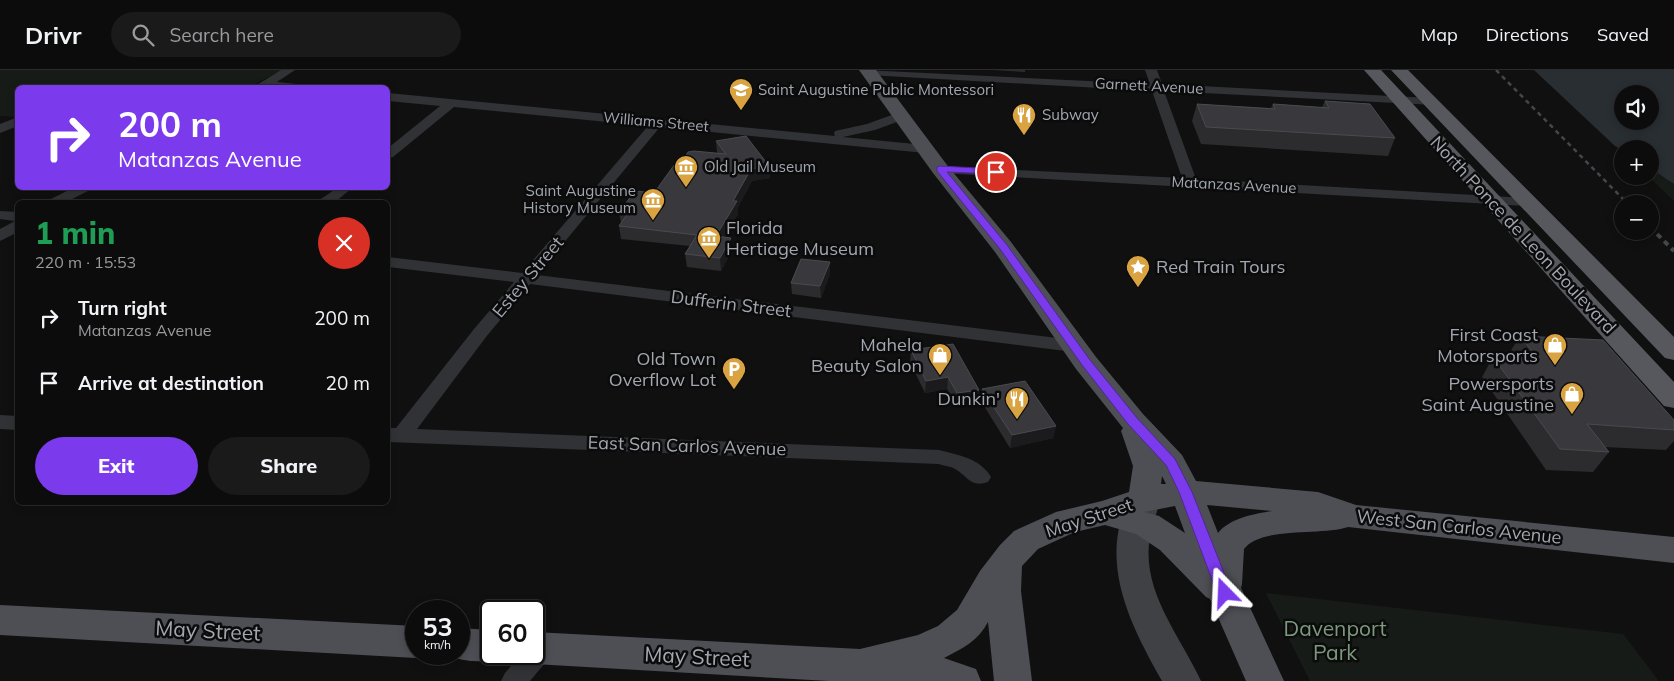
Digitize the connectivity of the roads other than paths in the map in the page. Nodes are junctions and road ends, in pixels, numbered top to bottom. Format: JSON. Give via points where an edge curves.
{"nodes":[{"id":1,"x":289,"y":70,"type":"edge"},
{"id":2,"x":1151,"y":70,"type":"edge"},
{"id":3,"x":1372,"y":70,"type":"edge"},
{"id":4,"x":1399,"y":70,"type":"edge"},
{"id":5,"x":867,"y":71,"type":"edge"},
{"id":6,"x":263,"y":85,"type":"edge"},
{"id":7,"x":1155,"y":87,"type":"junction"},
{"id":8,"x":390,"y":97,"type":"edge"},
{"id":9,"x":1400,"y":100,"type":"junction"},
{"id":10,"x":1430,"y":102,"type":"junction"},
{"id":11,"x":451,"y":103,"type":"junction"},
{"id":12,"x":901,"y":116,"type":"junction"},
{"id":13,"x":15,"y":122,"type":"edge"},
{"id":14,"x":658,"y":122,"type":"junction"},
{"id":15,"x":0,"y":129,"type":"edge"},
{"id":16,"x":814,"y":136,"type":"junction"},
{"id":17,"x":925,"y":148,"type":"junction"},
{"id":18,"x":390,"y":152,"type":"edge"},
{"id":19,"x":940,"y":169,"type":"junction"},
{"id":20,"x":1190,"y":182,"type":"junction"},
{"id":21,"x":78,"y":190,"type":"edge"},
{"id":22,"x":342,"y":190,"type":"edge"},
{"id":23,"x":60,"y":200,"type":"edge"},
{"id":24,"x":329,"y":200,"type":"edge"},
{"id":25,"x":1490,"y":200,"type":"junction"},
{"id":26,"x":1528,"y":202,"type":"junction"},
{"id":27,"x":0,"y":215,"type":"edge"},
{"id":28,"x":15,"y":217,"type":"edge"},
{"id":29,"x":15,"y":227,"type":"edge"},
{"id":30,"x":0,"y":236,"type":"edge"},
{"id":31,"x":390,"y":262,"type":"edge"},
{"id":32,"x":527,"y":279,"type":"junction"},
{"id":33,"x":1074,"y":346,"type":"junction"},
{"id":34,"x":1674,"y":352,"type":"edge"},
{"id":35,"x":1674,"y":399,"type":"edge"},
{"id":36,"x":1132,"y":421,"type":"junction"},
{"id":37,"x":0,"y":422,"type":"edge"},
{"id":38,"x":15,"y":423,"type":"edge"},
{"id":39,"x":395,"y":435,"type":"edge"},
{"id":40,"x":980,"y":477,"type":"dead end"},
{"id":41,"x":1186,"y":492,"type":"junction"},
{"id":42,"x":1142,"y":511,"type":"junction"},
{"id":43,"x":1354,"y":516,"type":"junction"},
{"id":44,"x":1674,"y":550,"type":"edge"},
{"id":45,"x":1004,"y":566,"type":"junction"},
{"id":46,"x":1225,"y":593,"type":"junction"},
{"id":47,"x":0,"y":620,"type":"edge"},
{"id":48,"x":405,"y":641,"type":"edge"},
{"id":49,"x":545,"y":649,"type":"edge"},
{"id":50,"x":526,"y":665,"type":"edge"},
{"id":51,"x":860,"y":666,"type":"junction"},
{"id":52,"x":514,"y":681,"type":"edge"},
{"id":53,"x":962,"y":681,"type":"edge"},
{"id":54,"x":1013,"y":681,"type":"edge"},
{"id":55,"x":1182,"y":681,"type":"edge"},
{"id":56,"x":1265,"y":681,"type":"edge"}],
"edges":[{"from":1,"to":6,"type":"street"},
{"from":2,"to":7,"type":"street"},
{"from":3,"to":9,"type":"highway","name":"North Ponce de Leon Boulevard"},
{"from":4,"to":10,"type":"highway","name":"North Ponce de Leon Boulevard"},
{"from":5,"to":7,"type":"street","name":"Garnett Avenue"},
{"from":5,"to":12,"type":"main road"},
{"from":7,"to":9,"type":"street","name":"Garnett Avenue"},
{"from":7,"to":20,"type":"street"},
{"from":8,"to":11,"type":"street","name":"Williams Street"},
{"from":9,"to":10,"type":"street","name":"Garnett Avenue"},
{"from":9,"to":25,"type":"highway","name":"North Ponce de Leon Boulevard"},
{"from":10,"to":26,"type":"highway","name":"North Ponce de Leon Boulevard"},
{"from":11,"to":14,"type":"street","name":"Williams Street"},
{"from":11,"to":18,"type":"street"},
{"from":12,"to":16,"type":"street","via":[[853,132]]},
{"from":12,"to":17,"type":"main road"},
{"from":13,"to":15,"type":"street"},
{"from":14,"to":16,"type":"street","name":"Williams Street"},
{"from":14,"to":32,"type":"street","name":"Estey Street"},
{"from":16,"to":17,"type":"street","name":"Williams Street"},
{"from":17,"to":19,"type":"main road"},
{"from":19,"to":20,"type":"street","name":"Matanzas Avenue"},
{"from":19,"to":33,"type":"main road","via":[[1003,247]]},
{"from":20,"to":25,"type":"street","name":"Matanzas Avenue"},
{"from":21,"to":23,"type":"street"},
{"from":22,"to":24,"type":"street"},
{"from":25,"to":26,"type":"street","name":"Matanzas Avenue"},
{"from":25,"to":35,"type":"highway","name":"North Ponce de Leon Boulevard"},
{"from":26,"to":34,"type":"highway","name":"North Ponce de Leon Boulevard"},
{"from":27,"to":28,"type":"street"},
{"from":29,"to":30,"type":"street"},
{"from":31,"to":32,"type":"street","name":"Dufferin Street"},
{"from":32,"to":33,"type":"street","name":"Dufferin Street"},
{"from":32,"to":39,"type":"street","name":"Estey Street"},
{"from":33,"to":36,"type":"main road"},
{"from":36,"to":41,"type":"main road","via":[[1171,462]]},
{"from":36,"to":42,"type":"main road","via":[[1148,466]]},
{"from":37,"to":38,"type":"street"},
{"from":39,"to":40,"type":"street","name":"East San Carlos Avenue","via":[[939,457],[962,463]]},
{"from":41,"to":42,"type":"main road","name":"May Street"},
{"from":41,"to":43,"type":"main road","name":"West San Carlos Avenue","via":[[1318,504]]},
{"from":41,"to":46,"type":"main road"},
{"from":42,"to":45,"type":"main road","name":"May Street","via":[[1105,512],[1068,521],[1026,540]]},
{"from":42,"to":46,"type":"main road"},
{"from":42,"to":55,"type":"main road","via":[[1132,547],[1138,594]]},
{"from":43,"to":44,"type":"main road","name":"West San Carlos Avenue"},
{"from":43,"to":46,"type":"main road","via":[[1254,526],[1238,534],[1228,545]]},
{"from":45,"to":51,"type":"main road","name":"May Street","via":[[970,621],[951,637],[925,650]]},
{"from":45,"to":54,"type":"main road","via":[[1003,592]]},
{"from":46,"to":56,"type":"main road"},
{"from":47,"to":48,"type":"main road","name":"May Street"},
{"from":49,"to":51,"type":"main road","name":"May Street"},
{"from":50,"to":52,"type":"street"},
{"from":51,"to":53,"type":"main road","name":"May Street","via":[[940,674]]}]}
